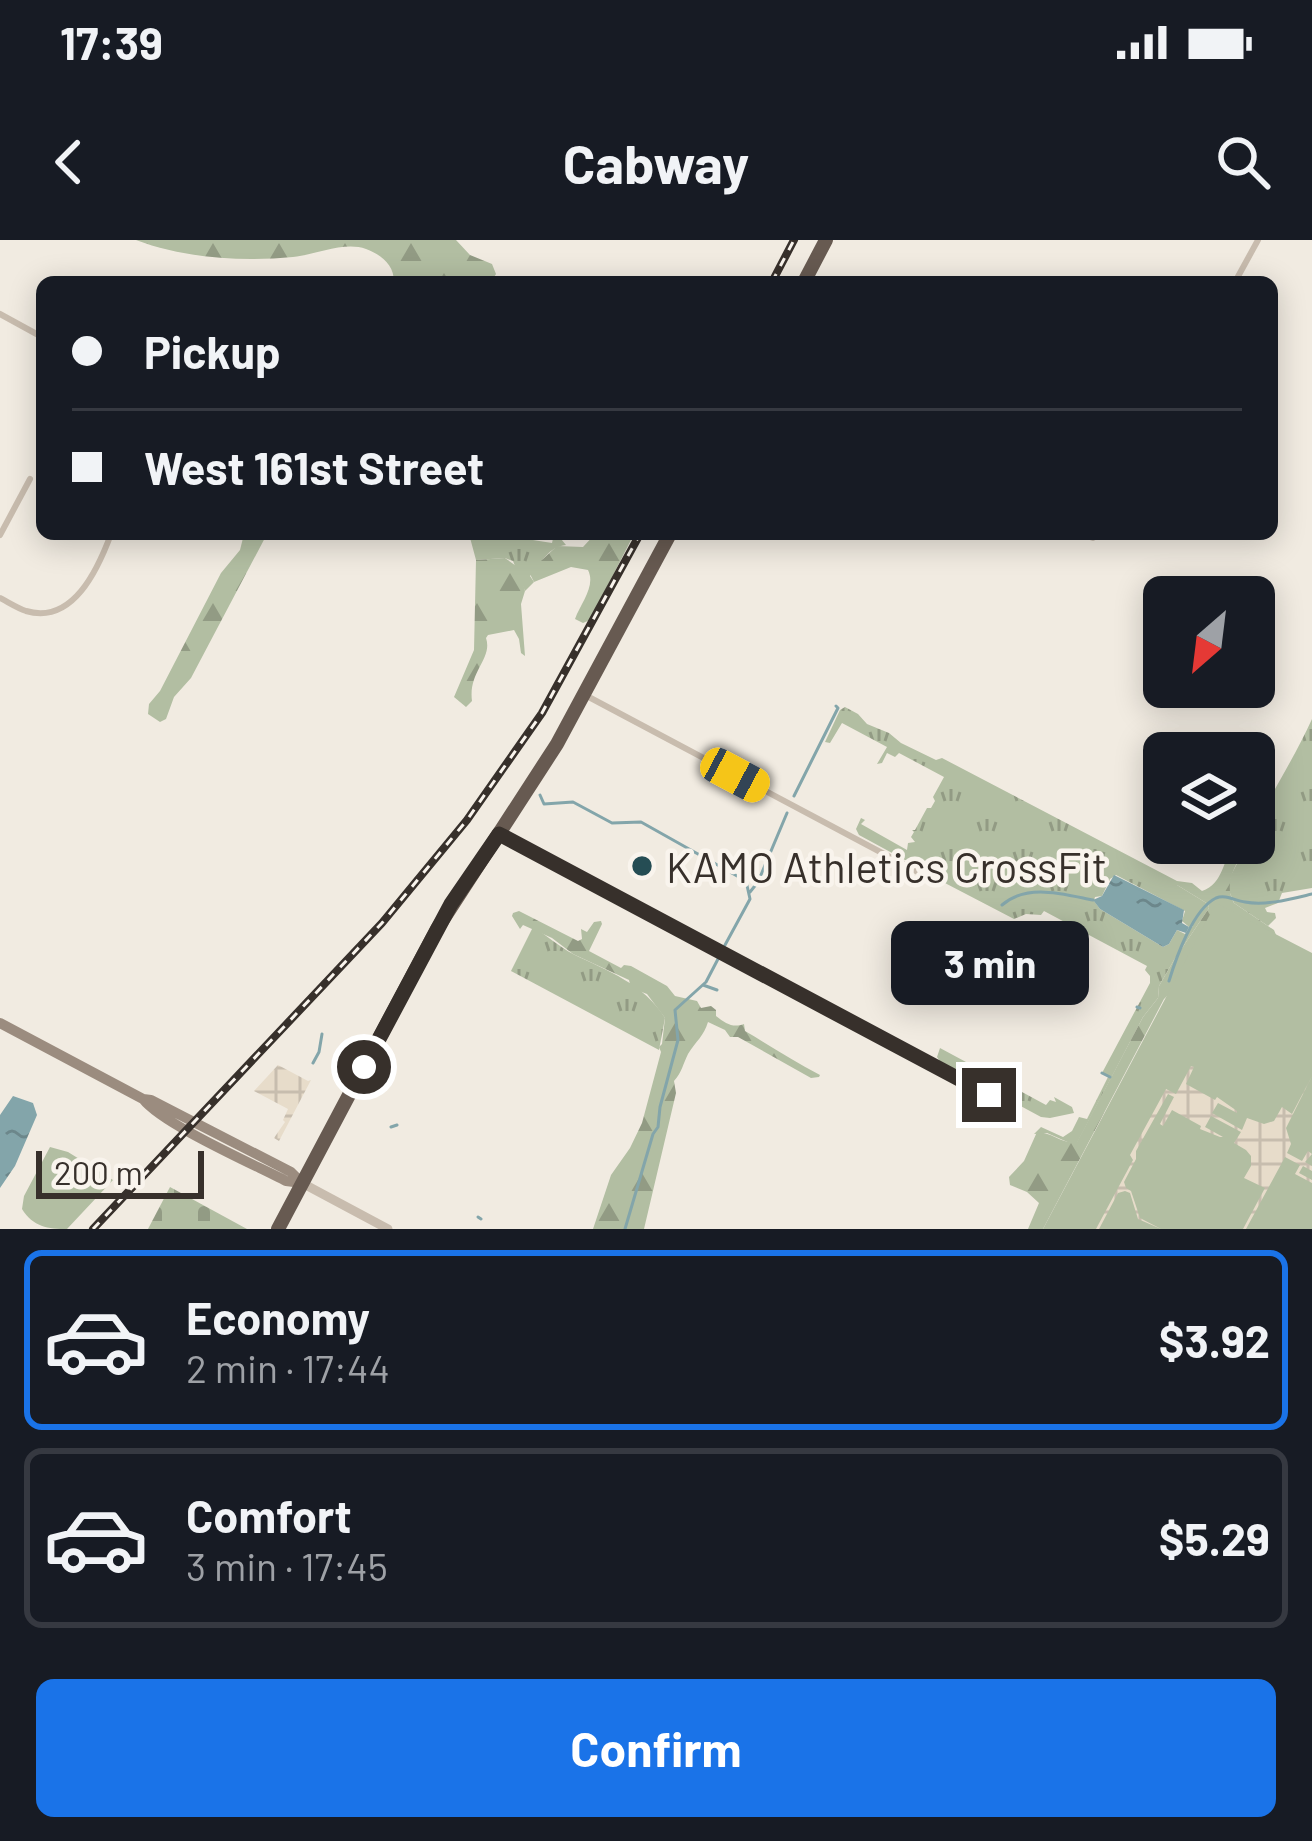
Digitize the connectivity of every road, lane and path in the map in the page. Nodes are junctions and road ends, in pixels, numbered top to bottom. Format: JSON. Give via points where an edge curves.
{"nodes":[{"id":1,"x":826,"y":240,"type":"edge"},
{"id":2,"x":1258,"y":240,"type":"edge"},
{"id":3,"x":807,"y":276,"type":"edge"},
{"id":4,"x":1238,"y":276,"type":"edge"},
{"id":5,"x":0,"y":314,"type":"edge"},
{"id":6,"x":36,"y":334,"type":"edge"},
{"id":7,"x":31,"y":479,"type":"dead end"},
{"id":8,"x":0,"y":535,"type":"edge"},
{"id":9,"x":108,"y":540,"type":"edge"},
{"id":10,"x":667,"y":540,"type":"edge"},
{"id":11,"x":0,"y":598,"type":"edge"},
{"id":12,"x":585,"y":695,"type":"junction"},
{"id":13,"x":499,"y":834,"type":"junction"},
{"id":14,"x":918,"y":872,"type":"dead end"},
{"id":15,"x":0,"y":1023,"type":"edge"},
{"id":16,"x":1018,"y":1111,"type":"dead end"},
{"id":17,"x":302,"y":1183,"type":"junction"},
{"id":18,"x":278,"y":1229,"type":"edge"},
{"id":19,"x":388,"y":1229,"type":"edge"}],
"edges":[{"from":1,"to":3,"type":"highway"},
{"from":2,"to":4,"type":"street"},
{"from":5,"to":6,"type":"street"},
{"from":7,"to":8,"type":"street"},
{"from":9,"to":11,"type":"street","via":[[81,593],[64,607],[31,612]]},
{"from":10,"to":12,"type":"highway"},
{"from":12,"to":13,"type":"highway"},
{"from":12,"to":14,"type":"street"},
{"from":13,"to":16,"type":"street"},
{"from":13,"to":17,"type":"highway","via":[[437,929]]},
{"from":15,"to":17,"type":"main road"},
{"from":17,"to":18,"type":"highway"},
{"from":17,"to":19,"type":"street"}]}
